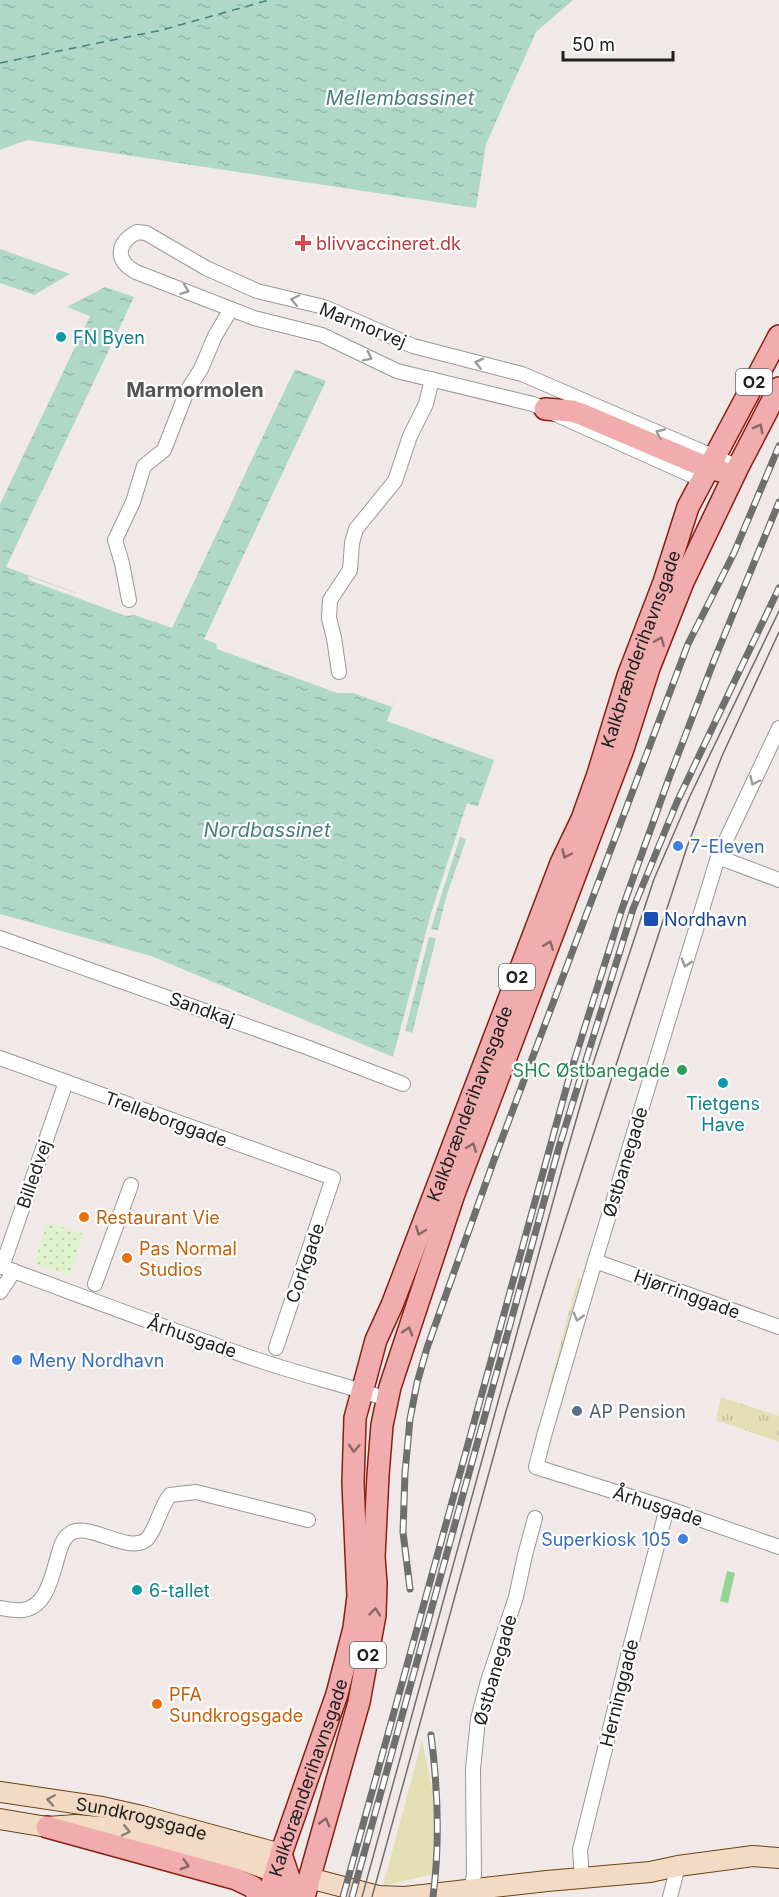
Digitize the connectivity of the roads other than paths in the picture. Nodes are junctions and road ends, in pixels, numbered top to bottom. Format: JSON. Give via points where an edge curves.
{"nodes":[{"id":1,"x":231,"y":309,"type":"junction"},
{"id":2,"x":779,"y":336,"type":"edge"},
{"id":3,"x":432,"y":379,"type":"junction"},
{"id":4,"x":779,"y":388,"type":"edge"},
{"id":5,"x":545,"y":409,"type":"joint"},
{"id":6,"x":738,"y":467,"type":"junction"},
{"id":7,"x":708,"y":468,"type":"junction"},
{"id":8,"x":129,"y":600,"type":"dead end"},
{"id":9,"x":339,"y":672,"type":"dead end"},
{"id":10,"x":779,"y":728,"type":"edge"},
{"id":11,"x":765,"y":758,"type":"junction"},
{"id":12,"x":779,"y":763,"type":"edge"},
{"id":13,"x":718,"y":857,"type":"junction"},
{"id":14,"x":779,"y":880,"type":"edge"},
{"id":15,"x":0,"y":938,"type":"edge"},
{"id":16,"x":0,"y":1058,"type":"edge"},
{"id":17,"x":66,"y":1082,"type":"junction"},
{"id":18,"x":403,"y":1084,"type":"dead end"},
{"id":19,"x":333,"y":1178,"type":"joint"},
{"id":20,"x":131,"y":1185,"type":"dead end"},
{"id":21,"x":595,"y":1261,"type":"junction"},
{"id":22,"x":5,"y":1268,"type":"edge"},
{"id":23,"x":95,"y":1284,"type":"dead end"},
{"id":24,"x":0,"y":1292,"type":"edge"},
{"id":25,"x":779,"y":1328,"type":"edge"},
{"id":26,"x":276,"y":1348,"type":"dead end"},
{"id":27,"x":362,"y":1391,"type":"junction"},
{"id":28,"x":387,"y":1399,"type":"junction"},
{"id":29,"x":536,"y":1467,"type":"joint"},
{"id":30,"x":667,"y":1508,"type":"junction"},
{"id":31,"x":535,"y":1518,"type":"dead end"},
{"id":32,"x":308,"y":1520,"type":"dead end"},
{"id":33,"x":779,"y":1547,"type":"edge"},
{"id":34,"x":0,"y":1608,"type":"edge"},
{"id":35,"x":0,"y":1792,"type":"edge"},
{"id":36,"x":0,"y":1819,"type":"edge"},
{"id":37,"x":47,"y":1827,"type":"junction"},
{"id":38,"x":779,"y":1858,"type":"edge"},
{"id":39,"x":678,"y":1866,"type":"junction"},
{"id":40,"x":582,"y":1878,"type":"junction"},
{"id":41,"x":291,"y":1879,"type":"edge"},
{"id":42,"x":471,"y":1894,"type":"edge"},
{"id":43,"x":259,"y":1897,"type":"edge"},
{"id":44,"x":268,"y":1897,"type":"edge"},
{"id":45,"x":669,"y":1897,"type":"edge"}],
"edges":[{"from":1,"to":3,"type":"street","name":"Marmorvej","one_way":true,"via":[[322,335],[397,371]]},
{"from":7,"to":1,"type":"street","name":"Marmorvej","one_way":true,"via":[[522,374],[413,346],[324,307],[257,291],[206,268],[147,233],[137,232],[123,243],[120,255],[131,269]]},
{"from":1,"to":8,"type":"street","via":[[187,391],[164,450],[144,466],[130,511],[115,540]]},
{"from":2,"to":7,"type":"main road","name":"Kalkbrænderihavnsgade","number":"O2"},
{"from":3,"to":5,"type":"street","name":"Marmorvej"},
{"from":3,"to":9,"type":"street","via":[[395,482],[356,529],[350,570],[330,600],[329,618]]},
{"from":6,"to":4,"type":"main road","name":"Kalkbrænderihavnsgade","number":"O2","one_way":true},
{"from":5,"to":7,"type":"main road","via":[[581,414]]},
{"from":6,"to":7,"type":"main road","via":[[716,471]]},
{"from":28,"to":6,"type":"main road","name":"Kalkbrænderihavnsgade","number":"O2","one_way":true,"via":[[454,1194],[623,748],[649,668],[683,582]]},
{"from":7,"to":27,"type":"main road","name":"Kalkbrænderihavnsgade","number":"O2","one_way":true,"via":[[688,507],[582,819],[561,863],[376,1340]]},
{"from":10,"to":11,"type":"street","name":"Østbanegade"},
{"from":11,"to":12,"type":"street"},
{"from":11,"to":13,"type":"street","name":"Østbanegade","one_way":true},
{"from":13,"to":14,"type":"street"},
{"from":13,"to":21,"type":"street","name":"Østbanegade","one_way":true},
{"from":15,"to":18,"type":"street","name":"Sandkaj"},
{"from":16,"to":17,"type":"street","name":"Trelleborggade"},
{"from":17,"to":19,"type":"street","name":"Trelleborggade"},
{"from":17,"to":22,"type":"street","name":"Billedvej"},
{"from":19,"to":26,"type":"street","name":"Corkgade"},
{"from":20,"to":23,"type":"street"},
{"from":21,"to":25,"type":"street","name":"Hjørringgade"},
{"from":21,"to":29,"type":"street","name":"Østbanegade","one_way":true},
{"from":22,"to":24,"type":"street","name":"Billedvej"},
{"from":22,"to":27,"type":"street","name":"Århusgade","via":[[261,1361]]},
{"from":27,"to":28,"type":"street","name":"Århusgade"},
{"from":27,"to":41,"type":"main road","name":"Kalkbrænderihavnsgade","number":"O2","one_way":true,"via":[[355,1418],[353,1483],[358,1596],[354,1628]]},
{"from":41,"to":28,"type":"main road","name":"Kalkbrænderihavnsgade","number":"O2","one_way":true,"via":[[358,1702],[375,1615],[378,1475]]},
{"from":29,"to":30,"type":"street","name":"Århusgade"},
{"from":30,"to":33,"type":"street","name":"Århusgade"},
{"from":30,"to":40,"type":"street","name":"Herninggade","via":[[580,1850]]},
{"from":31,"to":42,"type":"street","name":"Østbanegade","via":[[516,1597],[478,1719]]},
{"from":32,"to":34,"type":"street","via":[[196,1492],[171,1495],[151,1533],[140,1543],[74,1531],[62,1544],[40,1601],[21,1610]]},
{"from":41,"to":35,"type":"street","name":"Sundkrogsgade","one_way":true,"via":[[132,1814]]},
{"from":36,"to":37,"type":"street","name":"Sundkrogsgade"},
{"from":37,"to":41,"type":"street","name":"Sundkrogsgade","one_way":true,"via":[[121,1829],[242,1860]]},
{"from":37,"to":43,"type":"main road","one_way":true,"via":[[236,1880],[253,1887]]},
{"from":38,"to":39,"type":"street","via":[[753,1856]]},
{"from":39,"to":40,"type":"street","via":[[649,1861]]},
{"from":39,"to":45,"type":"street"},
{"from":40,"to":42,"type":"street"},
{"from":41,"to":42,"type":"street","via":[[378,1896]]},
{"from":41,"to":44,"type":"main road","name":"Kalkbrænderihavnsgade","number":"O2"}]}
